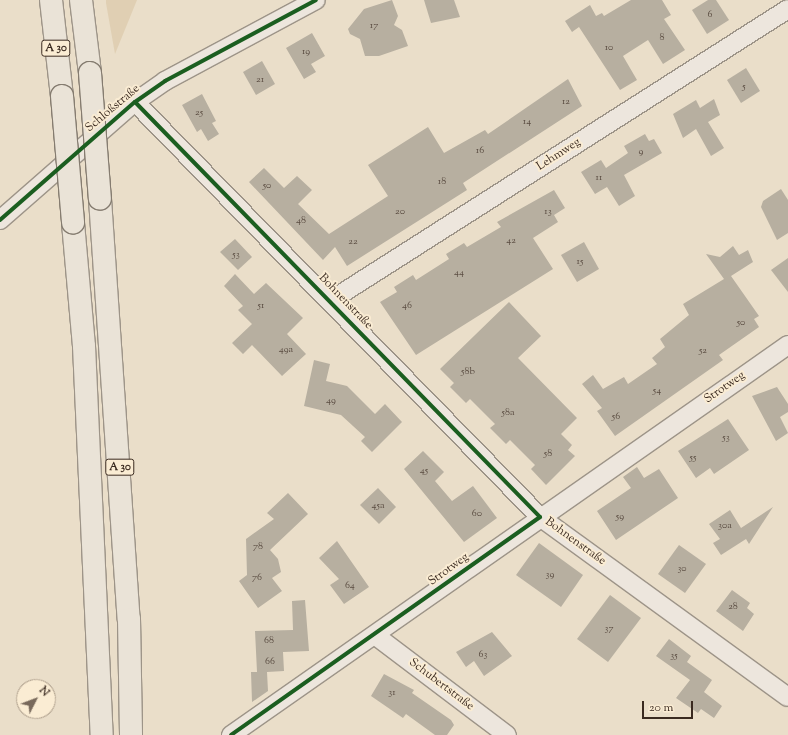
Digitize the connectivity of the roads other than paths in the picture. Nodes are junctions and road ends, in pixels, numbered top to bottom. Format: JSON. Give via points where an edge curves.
{"nodes":[{"id":1,"x":51,"y":0,"type":"edge"},
{"id":2,"x":81,"y":0,"type":"edge"},
{"id":3,"x":315,"y":0,"type":"edge"},
{"id":4,"x":788,"y":9,"type":"edge"},
{"id":5,"x":135,"y":102,"type":"junction"},
{"id":6,"x":0,"y":220,"type":"edge"},
{"id":7,"x":330,"y":301,"type":"junction"},
{"id":8,"x":788,"y":345,"type":"edge"},
{"id":9,"x":540,"y":517,"type":"junction"},
{"id":10,"x":376,"y":636,"type":"junction"},
{"id":11,"x":788,"y":697,"type":"edge"},
{"id":12,"x":102,"y":735,"type":"edge"},
{"id":13,"x":131,"y":735,"type":"edge"},
{"id":14,"x":230,"y":735,"type":"edge"},
{"id":15,"x":507,"y":735,"type":"edge"}],
"edges":[{"from":1,"to":12,"type":"highway","number":"A 30","bridge":true,"via":[[84,346]]},
{"from":2,"to":13,"type":"highway","number":"A 30","bridge":true,"via":[[90,73],[100,199],[128,596]]},
{"from":3,"to":5,"type":"street","name":"Schloßstraße","via":[[164,81]]},
{"from":4,"to":7,"type":"street","name":"Lehmweg"},
{"from":5,"to":6,"type":"street","name":"Schloßstraße"},
{"from":5,"to":7,"type":"street","name":"Bohnenstraße"},
{"from":7,"to":9,"type":"street","name":"Bohnenstraße"},
{"from":8,"to":9,"type":"street","name":"Strotweg"},
{"from":9,"to":10,"type":"street","name":"Strotweg"},
{"from":9,"to":11,"type":"street","name":"Bohnenstraße"},
{"from":10,"to":14,"type":"street","name":"Strotweg"},
{"from":10,"to":15,"type":"street","name":"Schubertstraße"}]}
